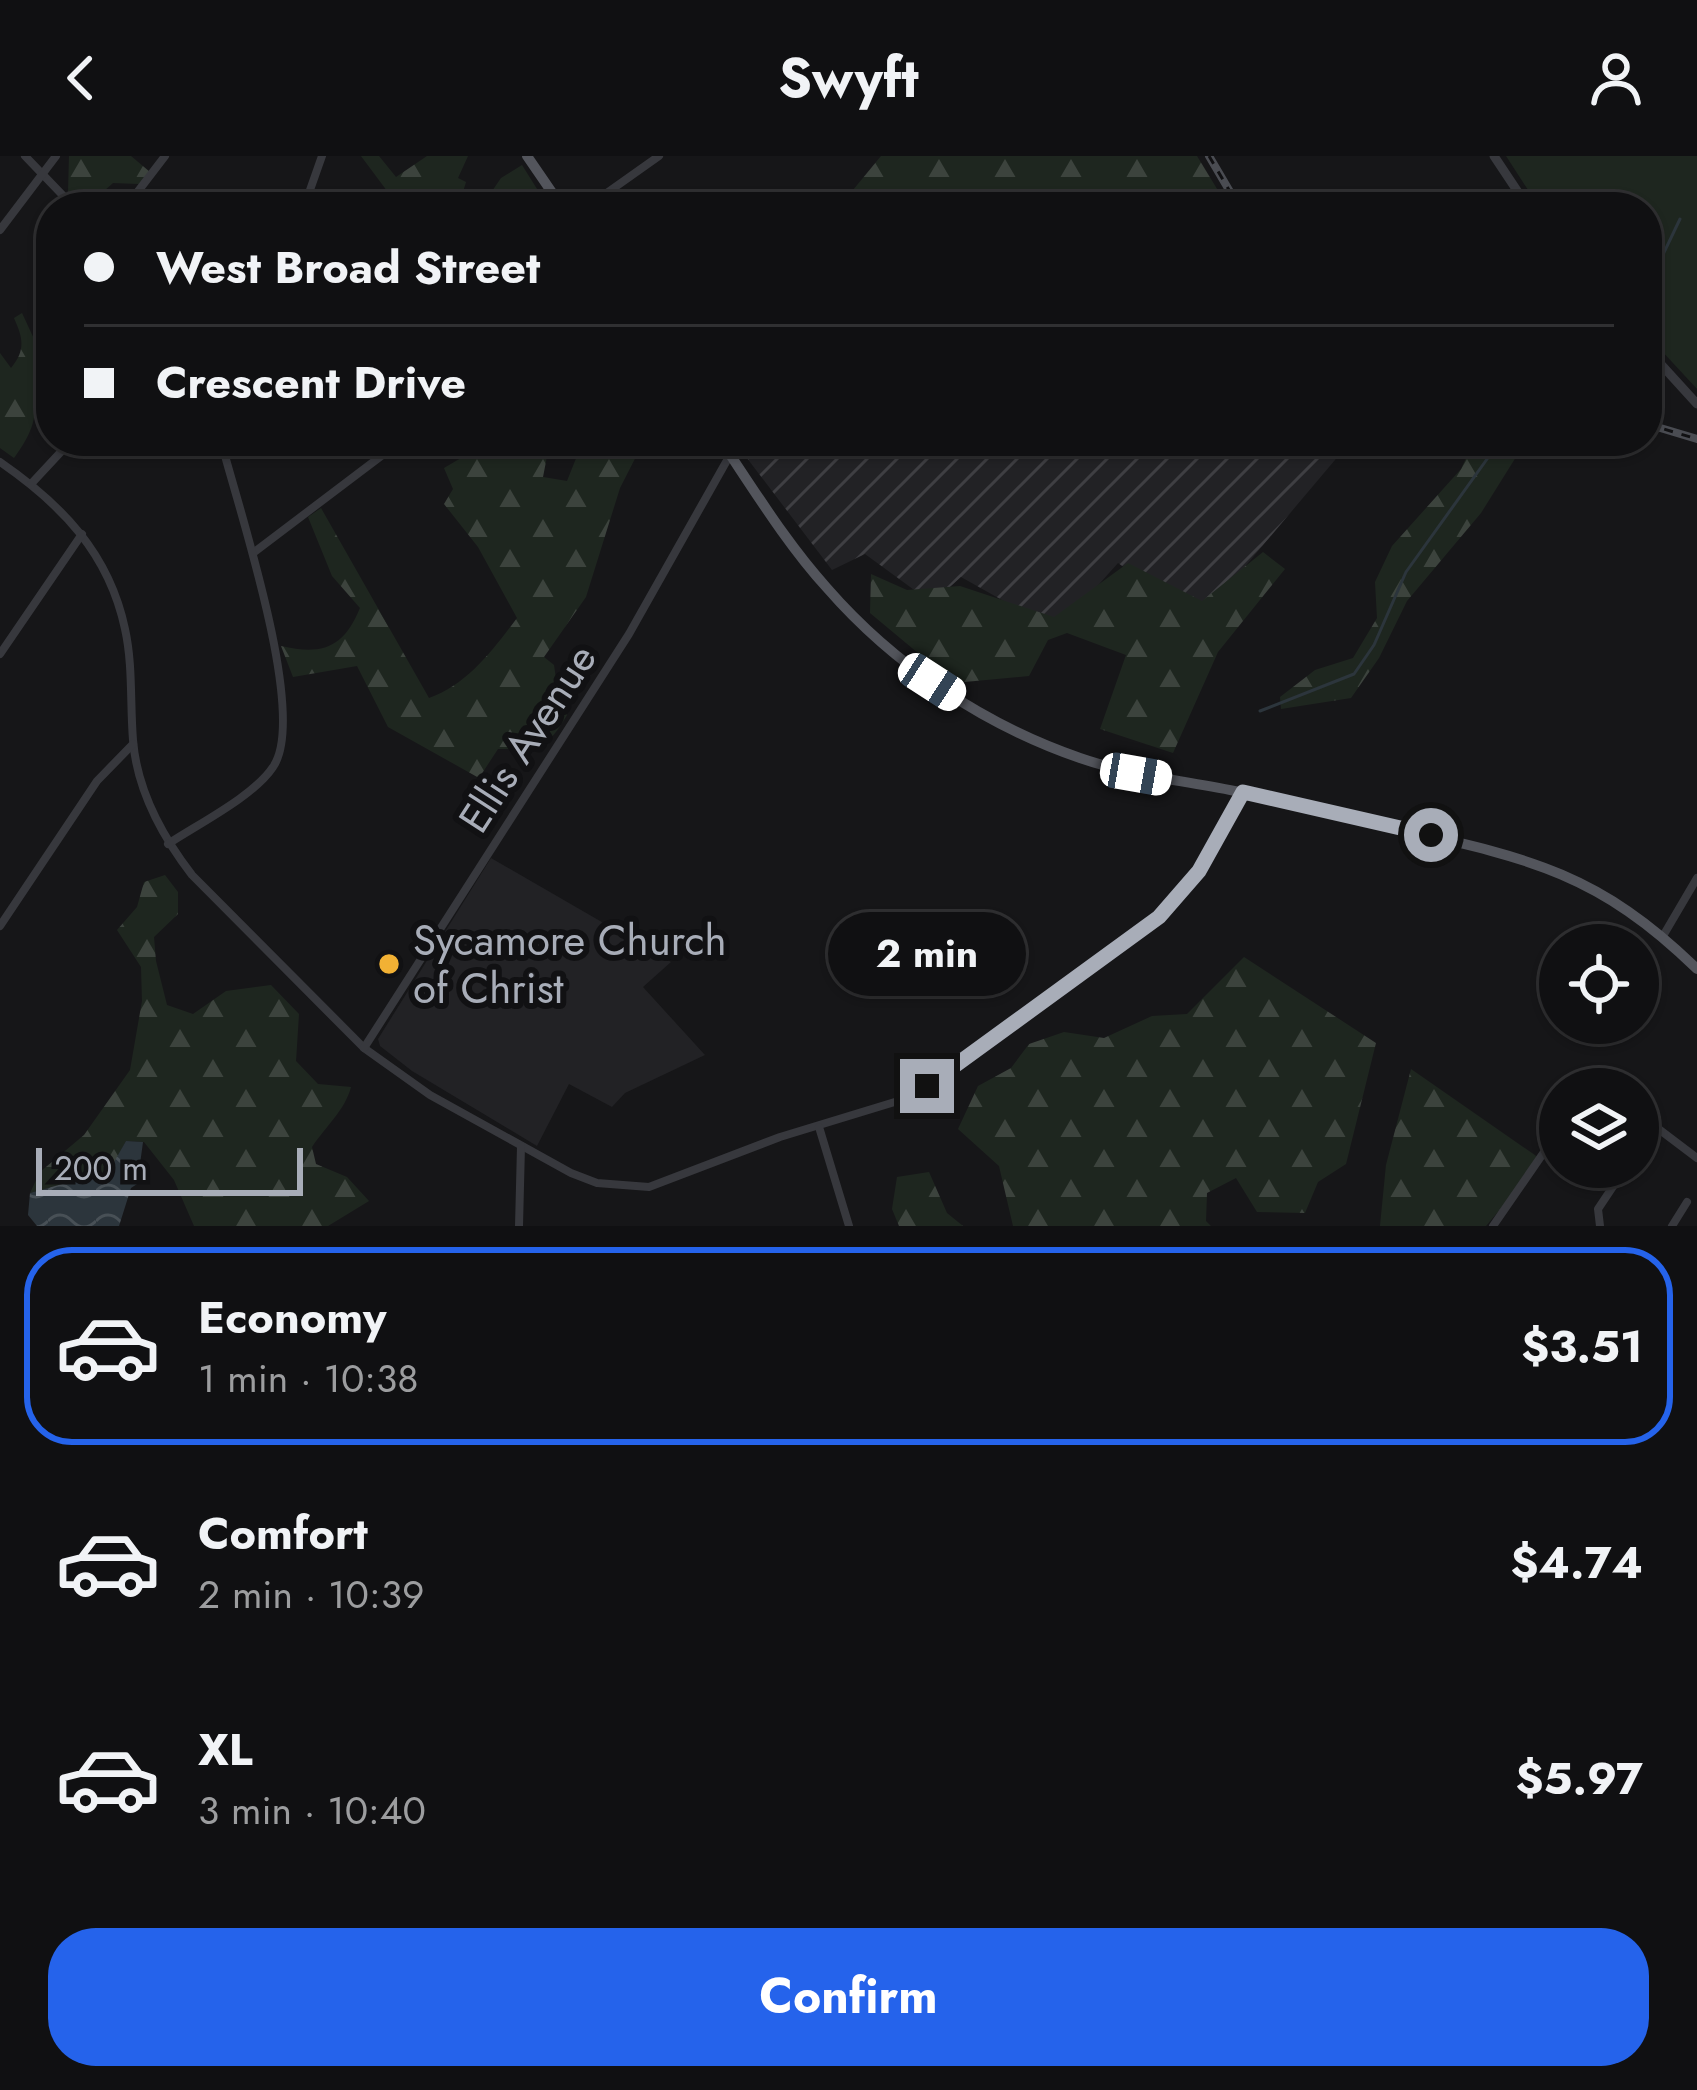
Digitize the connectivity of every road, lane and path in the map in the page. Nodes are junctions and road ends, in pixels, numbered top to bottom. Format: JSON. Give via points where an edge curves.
{"nodes":[{"id":1,"x":26,"y":156,"type":"edge"},
{"id":2,"x":56,"y":156,"type":"edge"},
{"id":3,"x":165,"y":156,"type":"edge"},
{"id":4,"x":322,"y":156,"type":"edge"},
{"id":5,"x":527,"y":156,"type":"edge"},
{"id":6,"x":659,"y":156,"type":"edge"},
{"id":7,"x":1494,"y":156,"type":"edge"},
{"id":8,"x":42,"y":173,"type":"junction"},
{"id":9,"x":60,"y":192,"type":"edge"},
{"id":10,"x":138,"y":192,"type":"edge"},
{"id":11,"x":309,"y":192,"type":"edge"},
{"id":12,"x":552,"y":192,"type":"edge"},
{"id":13,"x":608,"y":192,"type":"edge"},
{"id":14,"x":1518,"y":192,"type":"edge"},
{"id":15,"x":0,"y":230,"type":"edge"},
{"id":16,"x":1662,"y":366,"type":"edge"},
{"id":17,"x":1697,"y":404,"type":"edge"},
{"id":18,"x":57,"y":456,"type":"edge"},
{"id":19,"x":225,"y":456,"type":"edge"},
{"id":20,"x":381,"y":456,"type":"edge"},
{"id":21,"x":729,"y":456,"type":"edge"},
{"id":22,"x":731,"y":456,"type":"edge"},
{"id":23,"x":0,"y":462,"type":"edge"},
{"id":24,"x":32,"y":484,"type":"junction"},
{"id":25,"x":82,"y":534,"type":"junction"},
{"id":26,"x":253,"y":554,"type":"junction"},
{"id":27,"x":0,"y":654,"type":"edge"},
{"id":28,"x":133,"y":744,"type":"junction"},
{"id":29,"x":1243,"y":792,"type":"junction"},
{"id":30,"x":169,"y":844,"type":"junction"},
{"id":31,"x":1697,"y":878,"type":"edge"},
{"id":32,"x":0,"y":926,"type":"edge"},
{"id":33,"x":1663,"y":936,"type":"junction"},
{"id":34,"x":1697,"y":969,"type":"edge"},
{"id":35,"x":364,"y":1048,"type":"junction"},
{"id":36,"x":819,"y":1126,"type":"junction"},
{"id":37,"x":1659,"y":1129,"type":"edge"},
{"id":38,"x":521,"y":1146,"type":"junction"},
{"id":39,"x":1697,"y":1158,"type":"edge"},
{"id":40,"x":1539,"y":1159,"type":"edge"},
{"id":41,"x":1612,"y":1188,"type":"edge"},
{"id":42,"x":1687,"y":1202,"type":"dead end"},
{"id":43,"x":520,"y":1226,"type":"edge"},
{"id":44,"x":849,"y":1226,"type":"edge"},
{"id":45,"x":1493,"y":1226,"type":"edge"},
{"id":46,"x":1600,"y":1226,"type":"edge"},
{"id":47,"x":1672,"y":1226,"type":"edge"}],
"edges":[{"from":1,"to":8,"type":"street"},
{"from":2,"to":8,"type":"street"},
{"from":3,"to":10,"type":"street"},
{"from":4,"to":11,"type":"street"},
{"from":5,"to":12,"type":"main road"},
{"from":6,"to":13,"type":"street"},
{"from":7,"to":14,"type":"street"},
{"from":8,"to":9,"type":"street"},
{"from":8,"to":15,"type":"street"},
{"from":16,"to":17,"type":"street"},
{"from":18,"to":24,"type":"street"},
{"from":19,"to":26,"type":"street"},
{"from":20,"to":26,"type":"street"},
{"from":21,"to":35,"type":"street","name":"Ellis Avenue","via":[[629,634]]},
{"from":22,"to":29,"type":"main road","via":[[856,619],[976,711],[1081,759]]},
{"from":23,"to":24,"type":"street"},
{"from":24,"to":25,"type":"street"},
{"from":25,"to":27,"type":"street"},
{"from":25,"to":28,"type":"street","via":[[125,630]]},
{"from":26,"to":30,"type":"street","via":[[274,644],[283,744],[261,781]]},
{"from":28,"to":30,"type":"street","via":[[148,804]]},
{"from":28,"to":32,"type":"street"},
{"from":29,"to":33,"type":"main road","via":[[1507,853],[1606,894]]},
{"from":29,"to":36,"type":"street","via":[[1199,871],[1159,917],[930,1085]]},
{"from":30,"to":35,"type":"street"},
{"from":31,"to":33,"type":"street"},
{"from":33,"to":34,"type":"main road"},
{"from":35,"to":38,"type":"street"},
{"from":36,"to":38,"type":"street","via":[[649,1187],[597,1183]]},
{"from":36,"to":44,"type":"street"},
{"from":37,"to":39,"type":"street"},
{"from":38,"to":43,"type":"street"},
{"from":40,"to":45,"type":"street"},
{"from":41,"to":46,"type":"street","via":[[1598,1209]]},
{"from":42,"to":47,"type":"street"}]}
